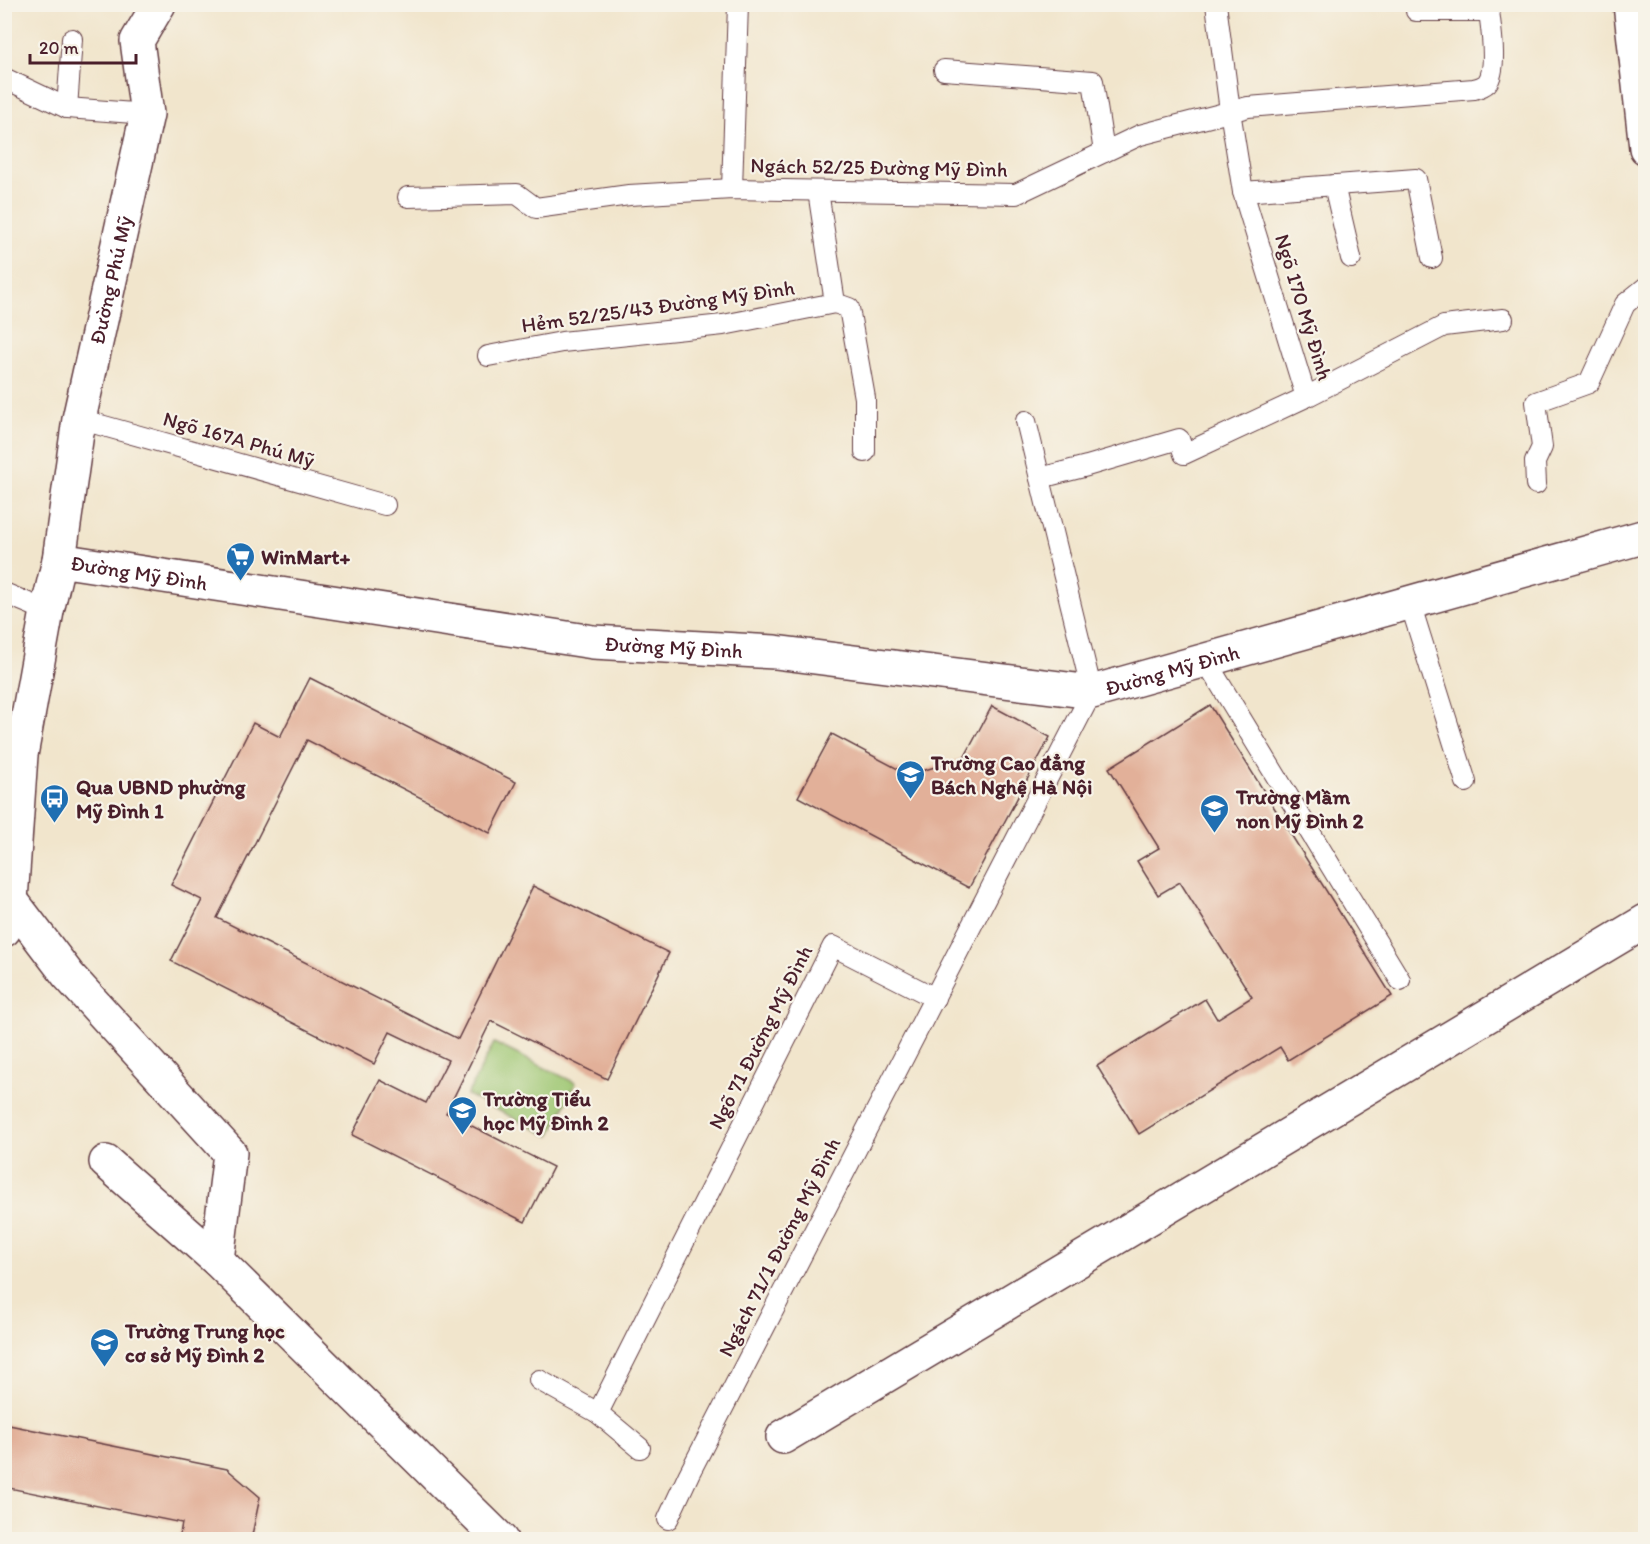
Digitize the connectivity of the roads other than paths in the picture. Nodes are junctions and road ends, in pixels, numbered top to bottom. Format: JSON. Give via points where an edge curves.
{"nodes":[{"id":1,"x":159,"y":4,"type":"edge"},
{"id":2,"x":738,"y":4,"type":"edge"},
{"id":3,"x":1216,"y":4,"type":"edge"},
{"id":4,"x":1630,"y":4,"type":"edge"},
{"id":5,"x":1416,"y":11,"type":"dead end"},
{"id":6,"x":72,"y":39,"type":"dead end"},
{"id":7,"x":944,"y":70,"type":"dead end"},
{"id":8,"x":4,"y":78,"type":"edge"},
{"id":9,"x":67,"y":108,"type":"junction"},
{"id":10,"x":1230,"y":111,"type":"junction"},
{"id":11,"x":147,"y":114,"type":"junction"},
{"id":12,"x":1646,"y":148,"type":"edge"},
{"id":13,"x":1104,"y":152,"type":"junction"},
{"id":14,"x":1334,"y":185,"type":"junction"},
{"id":15,"x":732,"y":189,"type":"junction"},
{"id":16,"x":818,"y":191,"type":"junction"},
{"id":17,"x":1243,"y":192,"type":"junction"},
{"id":18,"x":408,"y":197,"type":"dead end"},
{"id":19,"x":1352,"y":258,"type":"dead end"},
{"id":20,"x":1431,"y":258,"type":"dead end"},
{"id":21,"x":1646,"y":286,"type":"edge"},
{"id":22,"x":835,"y":303,"type":"junction"},
{"id":23,"x":1503,"y":319,"type":"dead end"},
{"id":24,"x":488,"y":356,"type":"dead end"},
{"id":25,"x":1306,"y":397,"type":"junction"},
{"id":26,"x":79,"y":419,"type":"junction"},
{"id":27,"x":1026,"y":421,"type":"dead end"},
{"id":28,"x":865,"y":452,"type":"dead end"},
{"id":29,"x":1040,"y":478,"type":"junction"},
{"id":30,"x":1536,"y":484,"type":"dead end"},
{"id":31,"x":385,"y":505,"type":"dead end"},
{"id":32,"x":1646,"y":536,"type":"edge"},
{"id":33,"x":59,"y":560,"type":"junction"},
{"id":34,"x":4,"y":593,"type":"edge"},
{"id":35,"x":1410,"y":603,"type":"junction"},
{"id":36,"x":46,"y":611,"type":"junction"},
{"id":37,"x":1206,"y":661,"type":"junction"},
{"id":38,"x":1092,"y":692,"type":"junction"},
{"id":39,"x":13,"y":753,"type":"edge"},
{"id":40,"x":1466,"y":782,"type":"dead end"},
{"id":41,"x":8,"y":915,"type":"edge"},
{"id":42,"x":1646,"y":921,"type":"edge"},
{"id":43,"x":1400,"y":980,"type":"dead end"},
{"id":44,"x":935,"y":998,"type":"junction"},
{"id":45,"x":106,"y":1162,"type":"dead end"},
{"id":46,"x":217,"y":1260,"type":"junction"},
{"id":47,"x":539,"y":1380,"type":"dead end"},
{"id":48,"x":598,"y":1413,"type":"junction"},
{"id":49,"x":783,"y":1437,"type":"dead end"},
{"id":50,"x":640,"y":1448,"type":"dead end"},
{"id":51,"x":668,"y":1519,"type":"dead end"},
{"id":52,"x":501,"y":1539,"type":"edge"}],
"edges":[{"from":1,"to":11,"type":"street","name":"Đường Phú Mỹ","via":[[137,41]]},
{"from":2,"to":15,"type":"lane","name":"Ngách 52/25 Đường Mỹ Đình"},
{"from":3,"to":10,"type":"lane"},
{"from":4,"to":12,"type":"street"},
{"from":5,"to":10,"type":"lane","name":"Ngách 52/25 Đường Mỹ Đình","via":[[1489,11],[1492,74],[1486,85]]},
{"from":6,"to":9,"type":"lane"},
{"from":7,"to":13,"type":"lane","via":[[1093,81]]},
{"from":8,"to":9,"type":"lane"},
{"from":9,"to":11,"type":"lane"},
{"from":10,"to":13,"type":"lane","name":"Ngách 52/25 Đường Mỹ Đình","via":[[1140,135]]},
{"from":10,"to":17,"type":"lane","name":"Ngõ 170 Mỹ Đình"},
{"from":11,"to":26,"type":"street","name":"Đường Phú Mỹ"},
{"from":13,"to":16,"type":"lane","name":"Ngách 52/25 Đường Mỹ Đình","via":[[1016,194]]},
{"from":14,"to":17,"type":"lane"},
{"from":14,"to":19,"type":"lane"},
{"from":14,"to":20,"type":"lane","via":[[1416,179]]},
{"from":15,"to":16,"type":"lane","name":"Ngách 52/25 Đường Mỹ Đình"},
{"from":15,"to":18,"type":"lane","via":[[629,195],[536,208],[518,194]]},
{"from":16,"to":22,"type":"lane"},
{"from":17,"to":25,"type":"lane","name":"Ngõ 170 Mỹ Đình"},
{"from":21,"to":30,"type":"lane","via":[[1625,304],[1589,384],[1536,402],[1542,447],[1535,462]]},
{"from":22,"to":24,"type":"lane","name":"Hẻm 52/25/43 Đường Mỹ Đình","via":[[723,325],[562,342]]},
{"from":22,"to":28,"type":"lane","via":[[849,308],[865,398]]},
{"from":23,"to":25,"type":"lane","via":[[1444,326]]},
{"from":25,"to":29,"type":"lane","name":"Ngõ 170 Mỹ Đình","via":[[1184,454],[1179,439]]},
{"from":26,"to":31,"type":"lane","name":"Ngõ 167A Phú Mỹ"},
{"from":26,"to":33,"type":"street","name":"Đường Phú Mỹ"},
{"from":27,"to":29,"type":"lane"},
{"from":29,"to":38,"type":"lane"},
{"from":32,"to":35,"type":"street","name":"Đường Mỹ Đình"},
{"from":33,"to":36,"type":"street","name":"Đường Mỹ Đình"},
{"from":33,"to":38,"type":"street","name":"Đường Mỹ Đình","via":[[593,642],[775,652]]},
{"from":34,"to":36,"type":"lane"},
{"from":35,"to":37,"type":"street","name":"Đường Mỹ Đình"},
{"from":35,"to":40,"type":"lane"},
{"from":36,"to":39,"type":"street","name":"Đường Mỹ Đình"},
{"from":37,"to":38,"type":"street","name":"Đường Mỹ Đình"},
{"from":37,"to":43,"type":"lane"},
{"from":38,"to":44,"type":"lane"},
{"from":39,"to":41,"type":"street","name":"Đường Mỹ Đình"},
{"from":41,"to":46,"type":"street","via":[[230,1153]]},
{"from":42,"to":49,"type":"street"},
{"from":44,"to":48,"type":"lane","name":"Ngõ 71 Đường Mỹ Đình","via":[[833,946]]},
{"from":44,"to":51,"type":"lane","name":"Ngách 71/1 Đường Mỹ Đình"},
{"from":45,"to":46,"type":"street"},
{"from":46,"to":52,"type":"street"},
{"from":47,"to":48,"type":"lane"},
{"from":48,"to":50,"type":"lane"}]}
